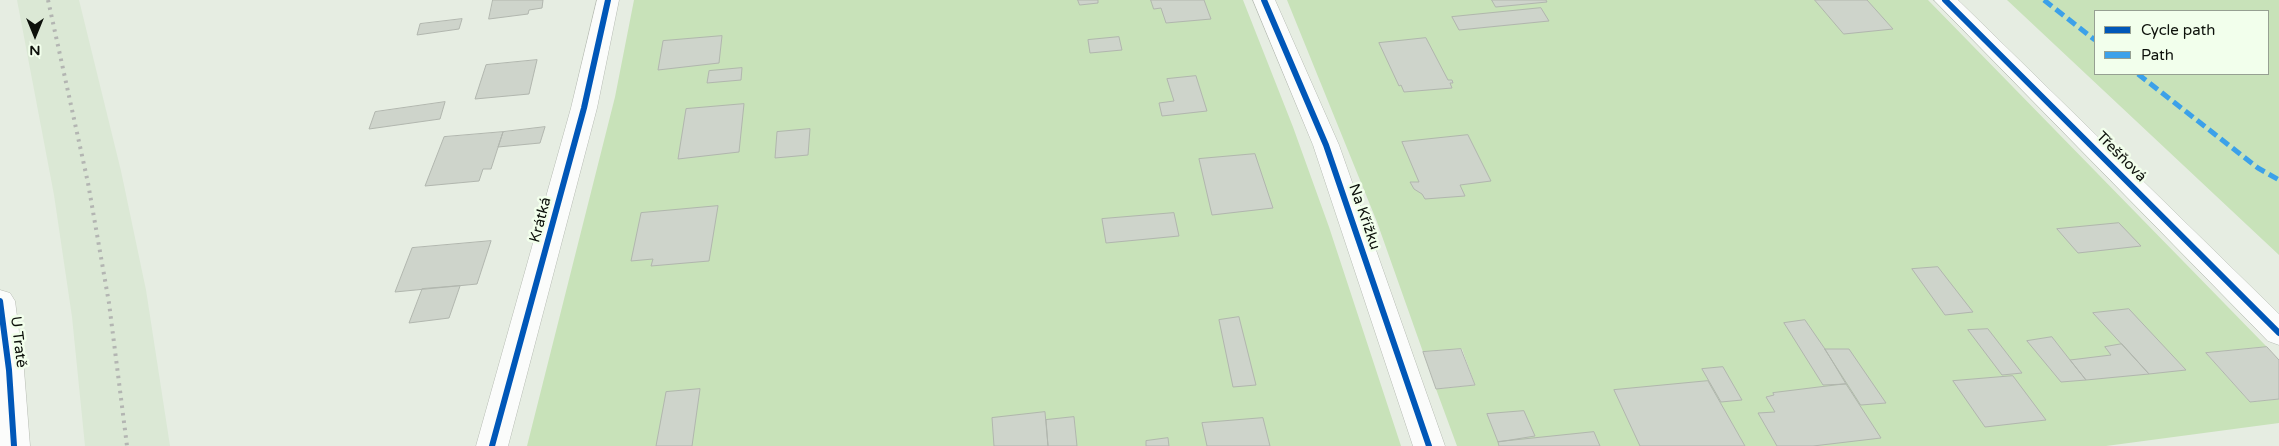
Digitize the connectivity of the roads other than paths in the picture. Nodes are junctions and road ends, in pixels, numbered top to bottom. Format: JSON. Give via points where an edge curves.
{"nodes":[{"id":1,"x":608,"y":0,"type":"edge"},
{"id":2,"x":1264,"y":0,"type":"edge"},
{"id":3,"x":1945,"y":0,"type":"edge"},
{"id":4,"x":0,"y":301,"type":"edge"},
{"id":5,"x":2279,"y":333,"type":"edge"},
{"id":6,"x":14,"y":446,"type":"edge"},
{"id":7,"x":492,"y":446,"type":"edge"},
{"id":8,"x":1430,"y":446,"type":"edge"}],
"edges":[{"from":1,"to":7,"type":"street","name":"Krátká","via":[[584,108]]},
{"from":2,"to":8,"type":"street","name":"Na Křížku","via":[[1326,146]]},
{"from":3,"to":5,"type":"street","name":"Třešňová"},
{"from":4,"to":6,"type":"street","name":"U Tratě"}]}
